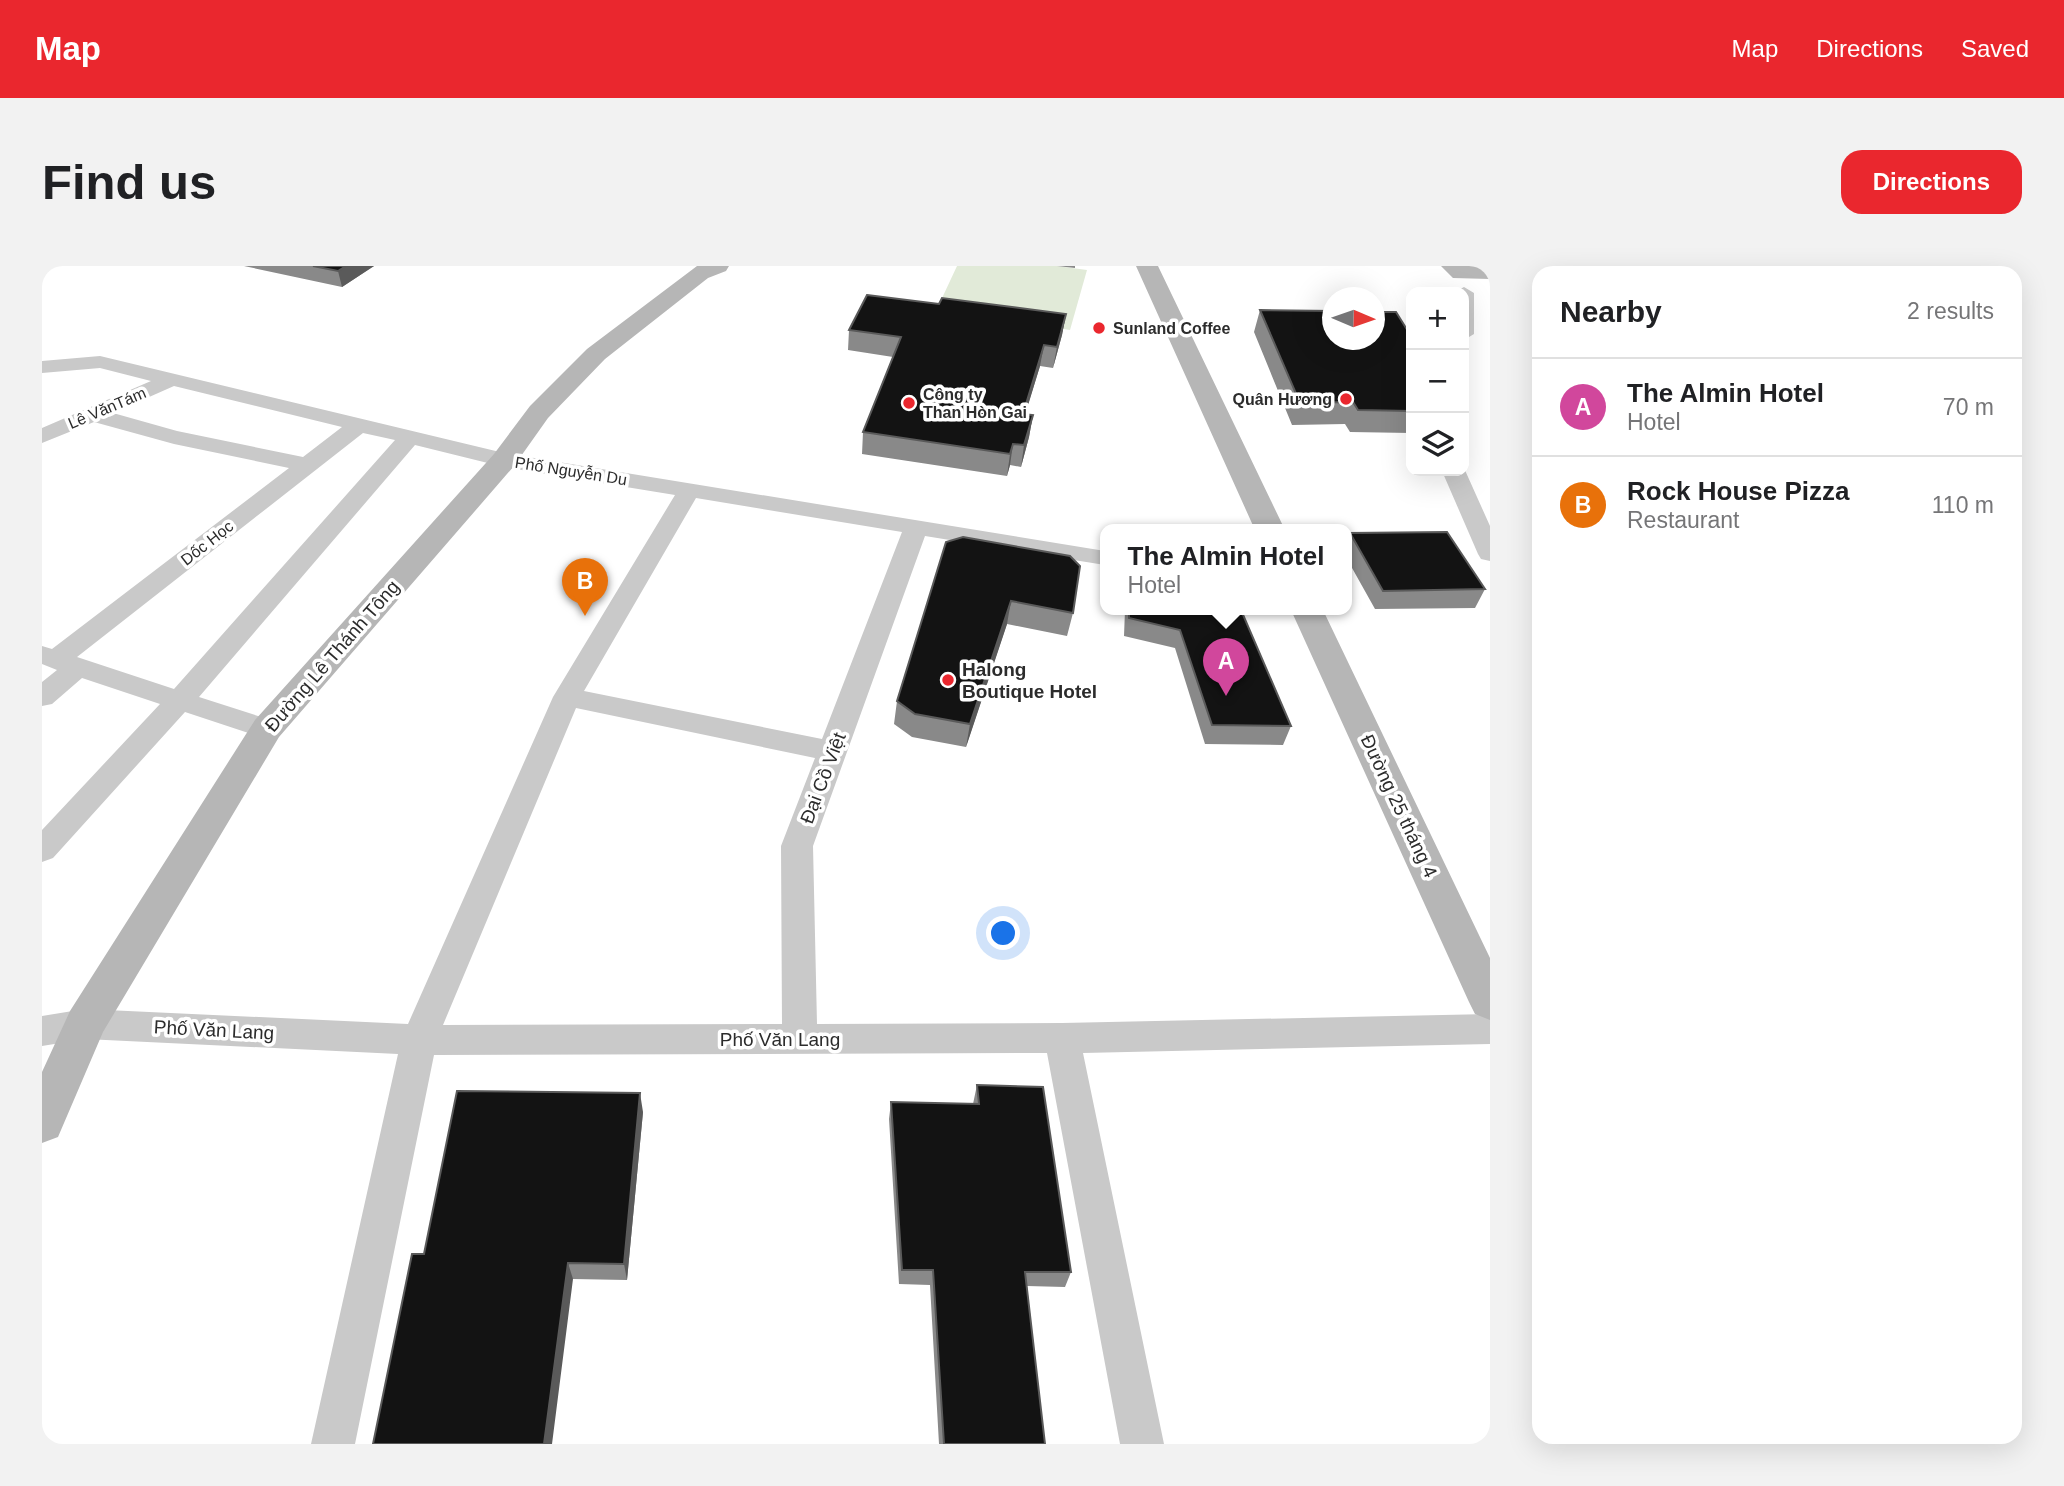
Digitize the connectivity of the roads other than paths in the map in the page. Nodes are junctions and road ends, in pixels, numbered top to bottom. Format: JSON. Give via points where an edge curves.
{"nodes":[{"id":1,"x":1147,"y":266,"type":"edge"},
{"id":2,"x":696,"y":268,"type":"edge"},
{"id":3,"x":1490,"y":272,"type":"edge"},
{"id":4,"x":1460,"y":281,"type":"edge"},
{"id":5,"x":42,"y":367,"type":"edge"},
{"id":6,"x":172,"y":380,"type":"junction"},
{"id":7,"x":91,"y":414,"type":"junction"},
{"id":8,"x":358,"y":426,"type":"junction"},
{"id":9,"x":42,"y":436,"type":"edge"},
{"id":10,"x":408,"y":439,"type":"junction"},
{"id":11,"x":504,"y":460,"type":"junction"},
{"id":12,"x":308,"y":465,"type":"junction"},
{"id":13,"x":1456,"y":476,"type":"edge"},
{"id":14,"x":690,"y":489,"type":"junction"},
{"id":15,"x":1267,"y":524,"type":"edge"},
{"id":16,"x":915,"y":529,"type":"junction"},
{"id":17,"x":1490,"y":554,"type":"edge"},
{"id":18,"x":1100,"y":557,"type":"edge"},
{"id":19,"x":1309,"y":615,"type":"edge"},
{"id":20,"x":59,"y":660,"type":"edge"},
{"id":21,"x":42,"y":697,"type":"edge"},
{"id":22,"x":567,"y":697,"type":"junction"},
{"id":23,"x":178,"y":700,"type":"junction"},
{"id":24,"x":267,"y":729,"type":"junction"},
{"id":25,"x":833,"y":751,"type":"junction"},
{"id":26,"x":42,"y":850,"type":"edge"},
{"id":27,"x":1490,"y":1002,"type":"edge"},
{"id":28,"x":85,"y":1024,"type":"junction"},
{"id":29,"x":1490,"y":1029,"type":"edge"},
{"id":30,"x":42,"y":1031,"type":"edge"},
{"id":31,"x":1062,"y":1038,"type":"junction"},
{"id":32,"x":800,"y":1039,"type":"junction"},
{"id":33,"x":419,"y":1040,"type":"junction"},
{"id":34,"x":42,"y":1123,"type":"edge"},
{"id":35,"x":333,"y":1444,"type":"edge"},
{"id":36,"x":1142,"y":1444,"type":"edge"}],
"edges":[{"from":1,"to":15,"type":"street"},
{"from":2,"to":11,"type":"street","name":"Đường Lê Thánh Tông","via":[[596,354],[539,412]]},
{"from":3,"to":4,"type":"street"},
{"from":5,"to":6,"type":"street","name":"Phố Nguyễn Du","via":[[100,362]]},
{"from":6,"to":7,"type":"street","name":"Lê VănTám"},
{"from":6,"to":8,"type":"street","name":"Phố Nguyễn Du"},
{"from":7,"to":9,"type":"street","name":"Lê VănTám"},
{"from":7,"to":12,"type":"street"},
{"from":8,"to":10,"type":"street","name":"Phố Nguyễn Du"},
{"from":8,"to":12,"type":"street","name":"Dốc Học"},
{"from":10,"to":11,"type":"street","name":"Phố Nguyễn Du"},
{"from":10,"to":23,"type":"street"},
{"from":11,"to":14,"type":"street","name":"Phố Nguyễn Du"},
{"from":11,"to":24,"type":"street","name":"Đường Lê Thánh Tông"},
{"from":12,"to":20,"type":"street","name":"Dốc Học"},
{"from":13,"to":17,"type":"street"},
{"from":14,"to":16,"type":"street","name":"Phố Nguyễn Du"},
{"from":14,"to":22,"type":"street"},
{"from":16,"to":18,"type":"street","name":"Phố Nguyễn Du"},
{"from":16,"to":25,"type":"street","name":"Đại Cồ Việt"},
{"from":19,"to":27,"type":"street","name":"Đường 25 tháng 4"},
{"from":20,"to":21,"type":"street","name":"Dốc Học"},
{"from":20,"to":23,"type":"street"},
{"from":22,"to":25,"type":"street"},
{"from":22,"to":33,"type":"street"},
{"from":23,"to":24,"type":"street"},
{"from":23,"to":26,"type":"street"},
{"from":24,"to":28,"type":"street","name":"Đường Lê Thánh Tông"},
{"from":25,"to":32,"type":"street","name":"Đại Cồ Việt","via":[[797,846]]},
{"from":28,"to":30,"type":"street","name":"Phố Văn Lang"},
{"from":28,"to":33,"type":"street","name":"Phố Văn Lang"},
{"from":28,"to":34,"type":"street","name":"Đường Lê Thánh Tông"},
{"from":29,"to":31,"type":"street","name":"Phố Văn Lang"},
{"from":31,"to":32,"type":"street","name":"Phố Văn Lang"},
{"from":31,"to":36,"type":"street"},
{"from":32,"to":33,"type":"street","name":"Phố Văn Lang"},
{"from":33,"to":35,"type":"street"}]}
